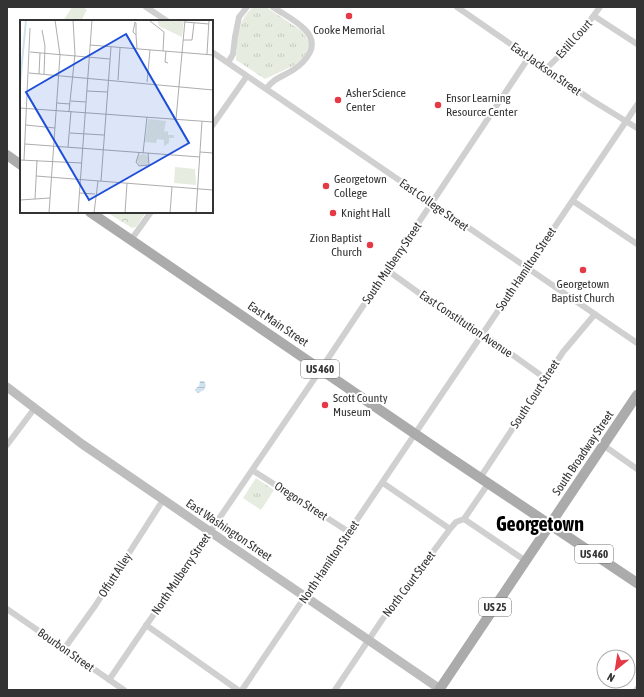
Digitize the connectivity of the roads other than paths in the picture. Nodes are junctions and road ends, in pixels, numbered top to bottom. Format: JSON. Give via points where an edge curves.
{"nodes":[{"id":1,"x":146,"y":7,"type":"edge"},
{"id":2,"x":247,"y":7,"type":"edge"},
{"id":3,"x":273,"y":7,"type":"edge"},
{"id":4,"x":457,"y":7,"type":"edge"},
{"id":5,"x":600,"y":7,"type":"edge"},
{"id":6,"x":594,"y":16,"type":"junction"},
{"id":7,"x":165,"y":20,"type":"edge"},
{"id":8,"x":637,"y":44,"type":"edge"},
{"id":9,"x":213,"y":53,"type":"edge"},
{"id":10,"x":529,"y":57,"type":"junction"},
{"id":11,"x":228,"y":63,"type":"junction"},
{"id":12,"x":546,"y":69,"type":"junction"},
{"id":13,"x":247,"y":76,"type":"junction"},
{"id":14,"x":266,"y":89,"type":"junction"},
{"id":15,"x":637,"y":104,"type":"edge"},
{"id":16,"x":626,"y":121,"type":"junction"},
{"id":17,"x":213,"y":125,"type":"edge"},
{"id":18,"x":637,"y":128,"type":"edge"},
{"id":19,"x":7,"y":155,"type":"edge"},
{"id":20,"x":20,"y":164,"type":"edge"},
{"id":21,"x":573,"y":201,"type":"junction"},
{"id":22,"x":432,"y":204,"type":"junction"},
{"id":23,"x":91,"y":213,"type":"edge"},
{"id":24,"x":150,"y":213,"type":"edge"},
{"id":25,"x":131,"y":240,"type":"junction"},
{"id":26,"x":637,"y":244,"type":"edge"},
{"id":27,"x":526,"y":268,"type":"junction"},
{"id":28,"x":387,"y":270,"type":"junction"},
{"id":29,"x":595,"y":314,"type":"junction"},
{"id":30,"x":480,"y":336,"type":"junction"},
{"id":31,"x":637,"y":343,"type":"edge"},
{"id":32,"x":321,"y":369,"type":"junction"},
{"id":33,"x":546,"y":379,"type":"junction"},
{"id":34,"x":7,"y":387,"type":"edge"},
{"id":35,"x":637,"y":396,"type":"edge"},
{"id":36,"x":34,"y":409,"type":"junction"},
{"id":37,"x":414,"y":434,"type":"junction"},
{"id":38,"x":7,"y":445,"type":"edge"},
{"id":39,"x":603,"y":445,"type":"junction"},
{"id":40,"x":637,"y":469,"type":"edge"},
{"id":41,"x":252,"y":470,"type":"junction"},
{"id":42,"x":480,"y":478,"type":"junction"},
{"id":43,"x":383,"y":483,"type":"junction"},
{"id":44,"x":488,"y":484,"type":"junction"},
{"id":45,"x":163,"y":500,"type":"junction"},
{"id":46,"x":464,"y":519,"type":"junction"},
{"id":47,"x":550,"y":525,"type":"junction"},
{"id":48,"x":450,"y":529,"type":"junction"},
{"id":49,"x":210,"y":532,"type":"junction"},
{"id":50,"x":349,"y":532,"type":"junction"},
{"id":51,"x":526,"y":561,"type":"junction"},
{"id":52,"x":637,"y":583,"type":"edge"},
{"id":53,"x":305,"y":597,"type":"junction"},
{"id":54,"x":7,"y":609,"type":"edge"},
{"id":55,"x":146,"y":625,"type":"junction"},
{"id":56,"x":369,"y":640,"type":"junction"},
{"id":57,"x":64,"y":649,"type":"junction"},
{"id":58,"x":109,"y":680,"type":"junction"},
{"id":59,"x":124,"y":690,"type":"edge"},
{"id":60,"x":238,"y":690,"type":"edge"},
{"id":61,"x":242,"y":690,"type":"edge"},
{"id":62,"x":335,"y":690,"type":"edge"},
{"id":63,"x":440,"y":690,"type":"edge"}],
"edges":[{"from":1,"to":7,"type":"street"},
{"from":2,"to":11,"type":"street","via":[[239,17],[233,54]]},
{"from":3,"to":14,"type":"street","via":[[302,26],[313,42],[304,62],[272,81]]},
{"from":4,"to":10,"type":"street","name":"East Jackson Street"},
{"from":5,"to":6,"type":"street","name":"Estill Court"},
{"from":6,"to":8,"type":"street"},
{"from":6,"to":12,"type":"street","name":"Estill Court","via":[[577,38]]},
{"from":9,"to":11,"type":"street","name":"East College Street"},
{"from":10,"to":12,"type":"street","name":"East Jackson Street"},
{"from":10,"to":22,"type":"street","name":"South Mulberry Street"},
{"from":11,"to":13,"type":"street","name":"East College Street"},
{"from":12,"to":16,"type":"street","name":"East Jackson Street"},
{"from":13,"to":14,"type":"street","name":"East College Street"},
{"from":13,"to":17,"type":"street"},
{"from":14,"to":22,"type":"street","name":"East College Street"},
{"from":15,"to":16,"type":"street","name":"South Hamilton Street"},
{"from":16,"to":18,"type":"street","name":"East Jackson Street"},
{"from":16,"to":21,"type":"street","name":"South Hamilton Street"},
{"from":19,"to":20,"type":"main road"},
{"from":21,"to":26,"type":"street"},
{"from":21,"to":27,"type":"street","name":"South Hamilton Street"},
{"from":22,"to":27,"type":"street","name":"East College Street"},
{"from":22,"to":28,"type":"street","name":"South Mulberry Street"},
{"from":23,"to":25,"type":"main road","name":"East Main Street","number":"US 460"},
{"from":24,"to":25,"type":"street"},
{"from":25,"to":32,"type":"main road","name":"East Main Street","number":"US 460"},
{"from":27,"to":29,"type":"street","name":"East College Street"},
{"from":27,"to":30,"type":"street","name":"South Hamilton Street"},
{"from":28,"to":30,"type":"street","name":"East Constitution Avenue"},
{"from":28,"to":32,"type":"street","name":"South Mulberry Street"},
{"from":29,"to":31,"type":"street","name":"East College Street"},
{"from":29,"to":33,"type":"street","name":"South Court Street","via":[[563,352]]},
{"from":30,"to":33,"type":"street","name":"East Constitution Avenue","via":[[489,338]]},
{"from":30,"to":37,"type":"street","name":"South Hamilton Street"},
{"from":32,"to":37,"type":"main road","name":"East Main Street","number":"US 460"},
{"from":32,"to":41,"type":"street","name":"North Mulberry Street"},
{"from":33,"to":42,"type":"street","name":"South Court Street"},
{"from":34,"to":36,"type":"street","name":"East Washington Street"},
{"from":35,"to":39,"type":"main road","name":"South Broadway Street","number":"US 25"},
{"from":36,"to":38,"type":"street"},
{"from":36,"to":45,"type":"street","name":"East Washington Street"},
{"from":37,"to":42,"type":"main road","name":"East Main Street","number":"US 460"},
{"from":37,"to":43,"type":"street","name":"North Hamilton Street"},
{"from":39,"to":40,"type":"street"},
{"from":39,"to":47,"type":"main road","name":"South Broadway Street","number":"US 25"},
{"from":41,"to":49,"type":"street","name":"North Mulberry Street"},
{"from":41,"to":50,"type":"street","name":"Oregon Street"},
{"from":42,"to":44,"type":"main road","name":"East Main Street","number":"US 460"},
{"from":43,"to":48,"type":"street"},
{"from":43,"to":50,"type":"street","name":"North Hamilton Street"},
{"from":44,"to":46,"type":"street","name":"North Court Street"},
{"from":44,"to":47,"type":"main road","name":"East Main Street","number":"US 460"},
{"from":45,"to":49,"type":"street","name":"East Washington Street"},
{"from":45,"to":57,"type":"street","name":"Offutt Alley","via":[[95,606]]},
{"from":46,"to":48,"type":"street","name":"North Court Street","via":[[456,522]]},
{"from":46,"to":51,"type":"street"},
{"from":47,"to":51,"type":"main road","number":"US 25"},
{"from":47,"to":52,"type":"main road","number":"US 460"},
{"from":48,"to":56,"type":"street","name":"North Court Street"},
{"from":49,"to":53,"type":"street","name":"East Washington Street"},
{"from":49,"to":55,"type":"street","name":"North Mulberry Street"},
{"from":50,"to":53,"type":"street","name":"North Hamilton Street"},
{"from":51,"to":63,"type":"main road","number":"US 25"},
{"from":53,"to":56,"type":"street","name":"East Washington Street"},
{"from":53,"to":61,"type":"street","name":"North Hamilton Street"},
{"from":54,"to":57,"type":"street","name":"Bourbon Street"},
{"from":55,"to":58,"type":"street","name":"North Mulberry Street"},
{"from":55,"to":60,"type":"street"},
{"from":56,"to":62,"type":"street","name":"North Court Street"},
{"from":56,"to":63,"type":"street","name":"East Washington Street"},
{"from":57,"to":58,"type":"street","name":"Bourbon Street"},
{"from":58,"to":59,"type":"street","name":"Bourbon Street"}]}
